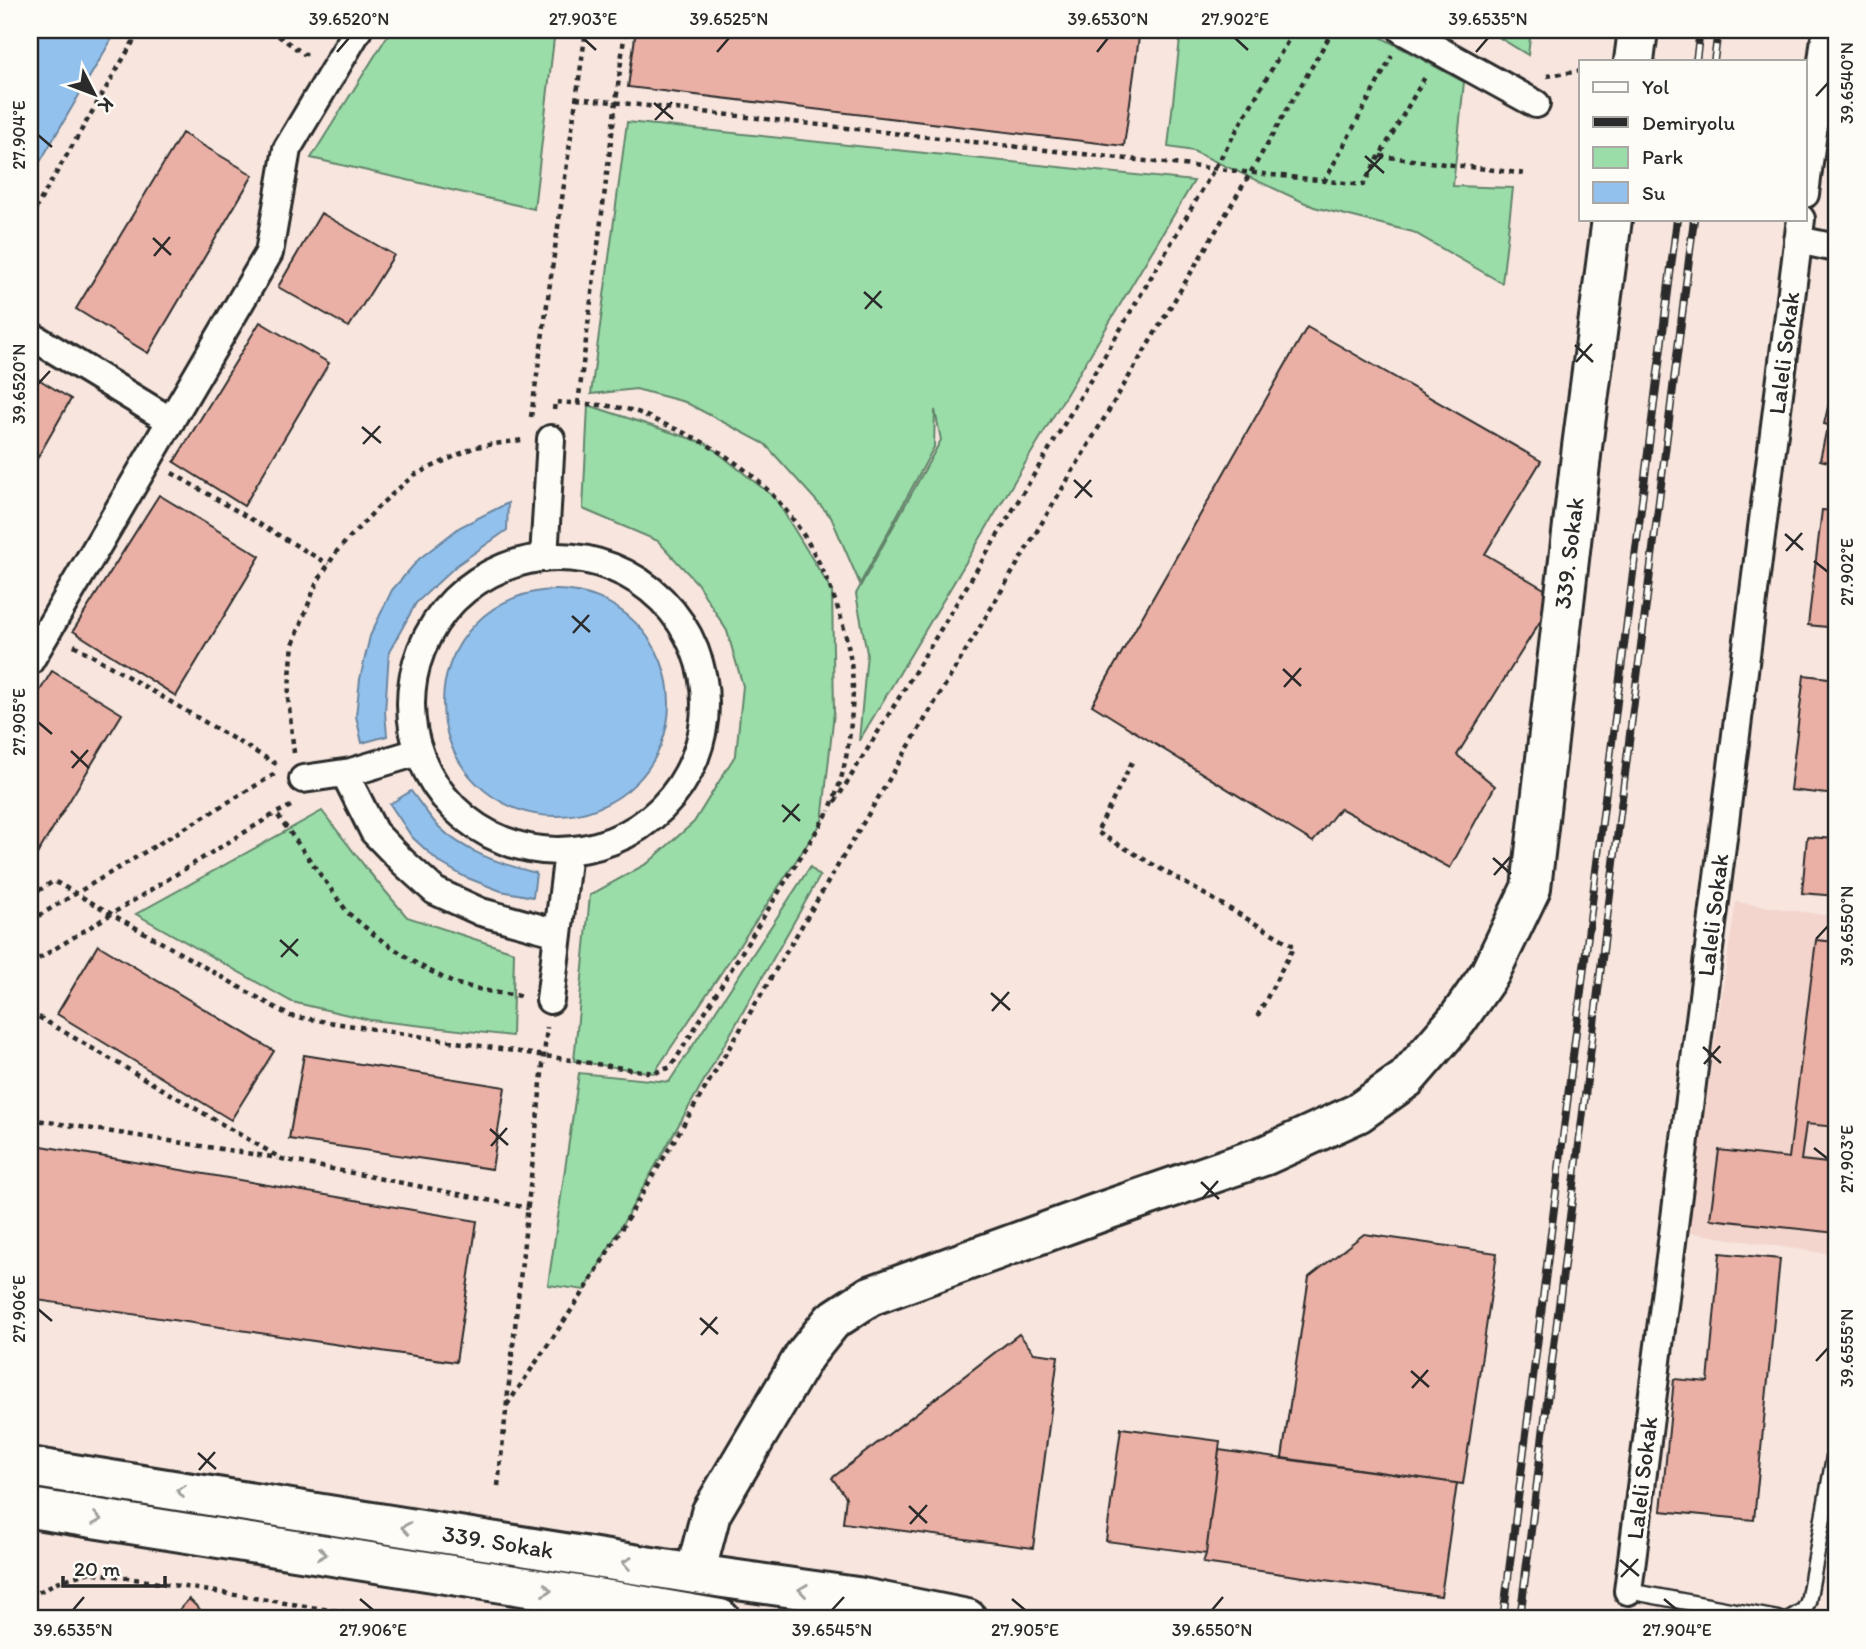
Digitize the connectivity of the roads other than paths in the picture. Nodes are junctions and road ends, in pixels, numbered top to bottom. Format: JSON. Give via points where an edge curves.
{"nodes":[{"id":1,"x":358,"y":30,"type":"edge"},
{"id":2,"x":1638,"y":30,"type":"edge"},
{"id":3,"x":1826,"y":30,"type":"edge"},
{"id":4,"x":1404,"y":31,"type":"edge"},
{"id":5,"x":1634,"y":60,"type":"edge"},
{"id":6,"x":1536,"y":104,"type":"dead end"},
{"id":7,"x":1806,"y":186,"type":"edge"},
{"id":8,"x":1612,"y":220,"type":"edge"},
{"id":9,"x":1800,"y":230,"type":"edge"},
{"id":10,"x":1836,"y":248,"type":"edge"},
{"id":11,"x":30,"y":335,"type":"edge"},
{"id":12,"x":171,"y":421,"type":"junction"},
{"id":13,"x":540,"y":433,"type":"road end"},
{"id":14,"x":544,"y":558,"type":"junction"},
{"id":15,"x":30,"y":662,"type":"edge"},
{"id":16,"x":418,"y":752,"type":"junction"},
{"id":17,"x":351,"y":772,"type":"junction"},
{"id":18,"x":303,"y":779,"type":"dead end"},
{"id":19,"x":568,"y":852,"type":"junction"},
{"id":20,"x":558,"y":933,"type":"junction"},
{"id":21,"x":550,"y":1000,"type":"dead end"},
{"id":22,"x":1836,"y":1446,"type":"edge"},
{"id":23,"x":30,"y":1467,"type":"edge"},
{"id":24,"x":30,"y":1508,"type":"edge"},
{"id":25,"x":695,"y":1574,"type":"junction"},
{"id":26,"x":1628,"y":1591,"type":"joint"},
{"id":27,"x":720,"y":1619,"type":"edge"},
{"id":28,"x":967,"y":1619,"type":"edge"},
{"id":29,"x":1778,"y":1619,"type":"edge"},
{"id":30,"x":1789,"y":1619,"type":"edge"}],
"edges":[{"from":1,"to":12,"type":"street","via":[[287,149],[269,253]]},
{"from":2,"to":5,"type":"street"},
{"from":3,"to":7,"type":"street"},
{"from":4,"to":6,"type":"street"},
{"from":8,"to":25,"type":"street","name":"339. Sokak","via":[[1531,888],[1490,973],[1406,1079],[1358,1113],[1266,1155],[870,1296],[832,1321],[804,1356],[711,1513]]},
{"from":9,"to":10,"type":"street"},
{"from":9,"to":26,"type":"street","name":"Laleli Sokak"},
{"from":11,"to":12,"type":"street"},
{"from":12,"to":15,"type":"street"},
{"from":13,"to":14,"type":"street"},
{"from":14,"to":16,"type":"street","via":[[525,559],[479,578],[442,611],[418,654],[410,703]]},
{"from":14,"to":19,"type":"street","via":[[574,556],[622,569],[663,598],[692,637],[706,685],[704,733],[687,778],[656,816],[615,841]]},
{"from":16,"to":17,"type":"street"},
{"from":16,"to":19,"type":"street","via":[[440,794],[475,828],[519,848]]},
{"from":17,"to":18,"type":"street"},
{"from":17,"to":20,"type":"street","via":[[349,782],[374,832],[435,891],[481,912]]},
{"from":19,"to":20,"type":"street"},
{"from":20,"to":21,"type":"street"},
{"from":22,"to":30,"type":"lane","via":[[1808,1602]]},
{"from":25,"to":23,"type":"street","name":"339. Sokak","one_way":true},
{"from":24,"to":27,"type":"street","name":"339. Sokak","one_way":true},
{"from":28,"to":25,"type":"street","name":"339. Sokak","one_way":true,"via":[[857,1597]]},
{"from":26,"to":29,"type":"lane"}]}
